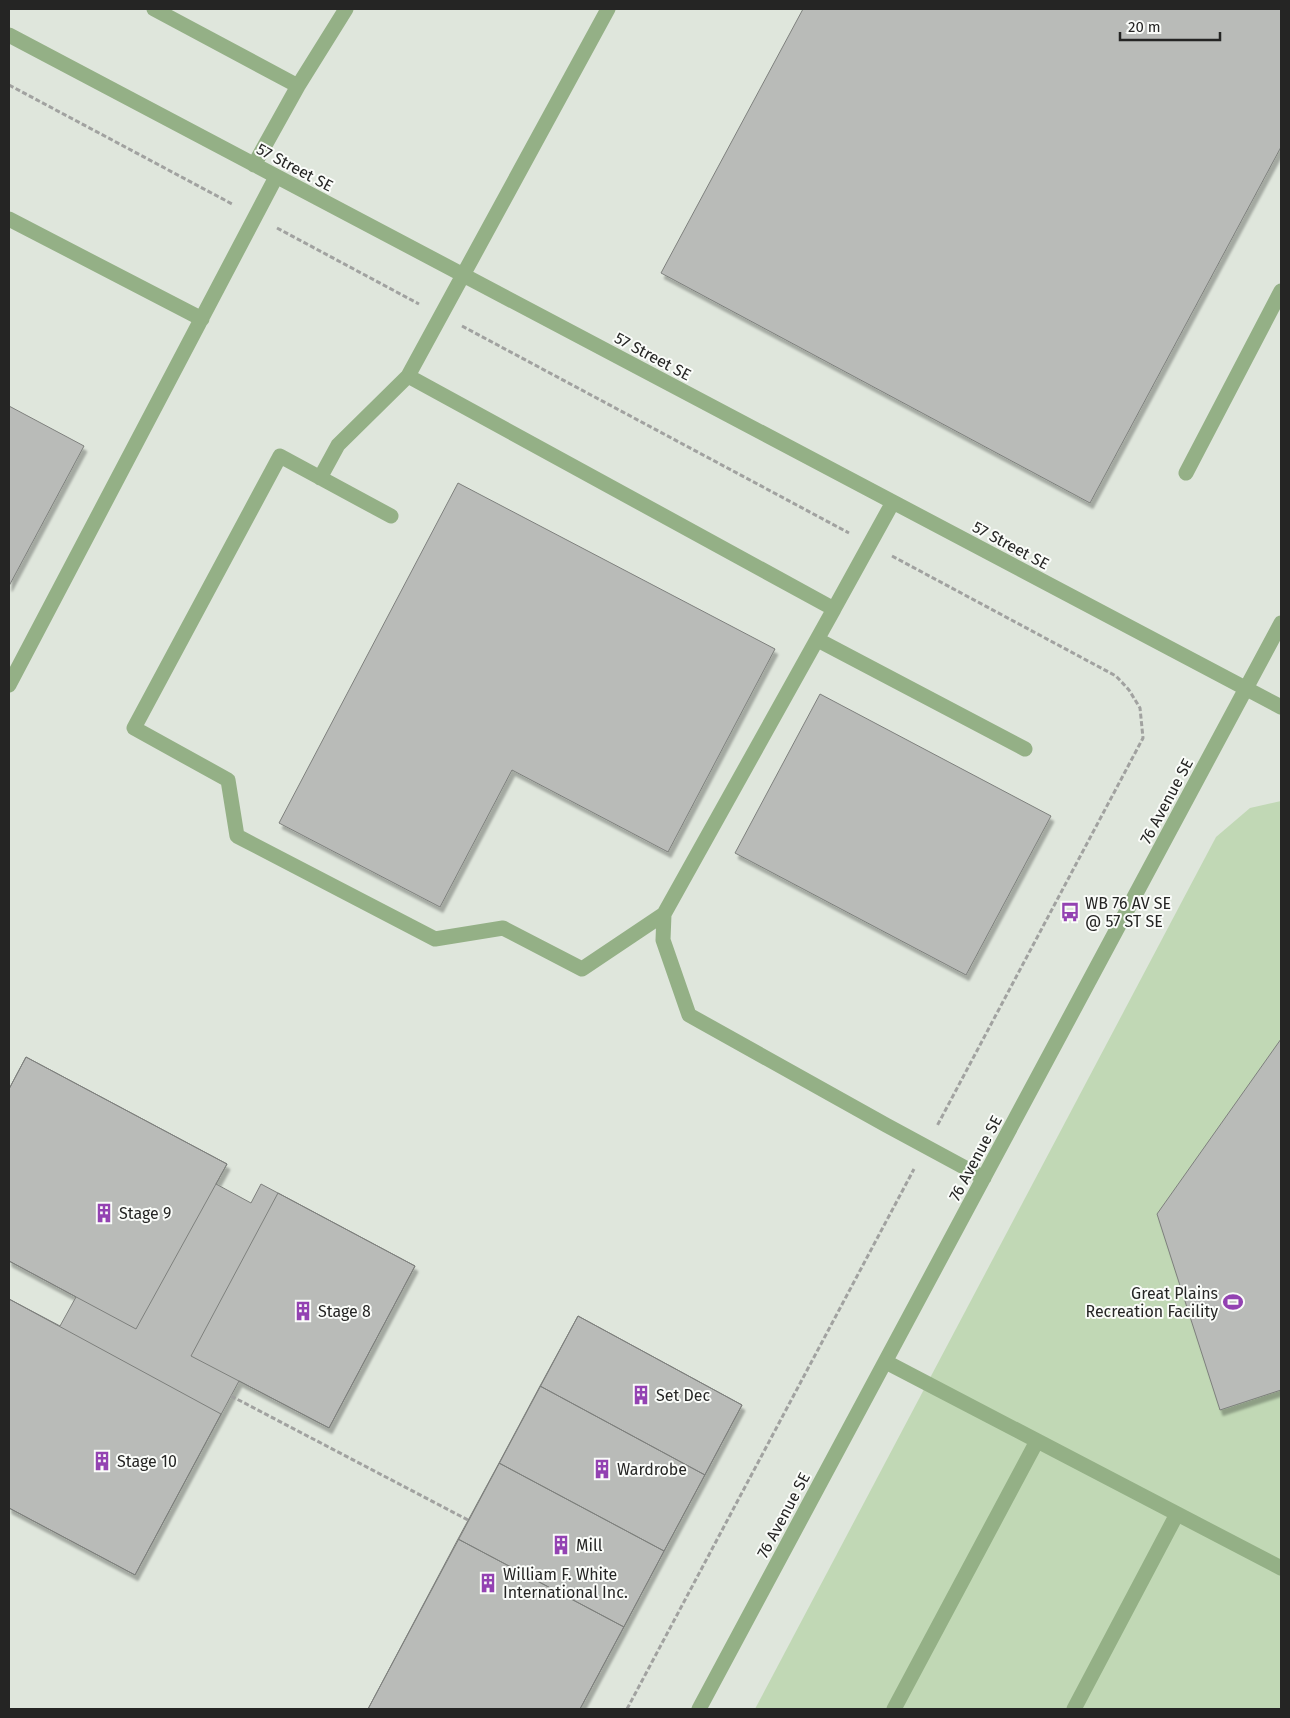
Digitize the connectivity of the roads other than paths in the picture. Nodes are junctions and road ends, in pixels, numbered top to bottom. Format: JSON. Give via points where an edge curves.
{"nodes":[{"id":1,"x":154,"y":9,"type":"edge"},
{"id":2,"x":346,"y":9,"type":"edge"},
{"id":3,"x":608,"y":9,"type":"edge"},
{"id":4,"x":9,"y":35,"type":"edge"},
{"id":5,"x":298,"y":86,"type":"junction"},
{"id":6,"x":254,"y":165,"type":"junction"},
{"id":7,"x":276,"y":176,"type":"junction"},
{"id":8,"x":9,"y":219,"type":"edge"},
{"id":9,"x":463,"y":275,"type":"junction"},
{"id":10,"x":1281,"y":292,"type":"edge"},
{"id":11,"x":202,"y":318,"type":"junction"},
{"id":12,"x":408,"y":376,"type":"junction"},
{"id":13,"x":1186,"y":473,"type":"dead end"},
{"id":14,"x":320,"y":478,"type":"junction"},
{"id":15,"x":893,"y":502,"type":"junction"},
{"id":16,"x":391,"y":516,"type":"dead end"},
{"id":17,"x":834,"y":610,"type":"junction"},
{"id":18,"x":1281,"y":623,"type":"edge"},
{"id":19,"x":818,"y":640,"type":"junction"},
{"id":20,"x":9,"y":685,"type":"edge"},
{"id":21,"x":1246,"y":688,"type":"junction"},
{"id":22,"x":1281,"y":707,"type":"edge"},
{"id":23,"x":1024,"y":749,"type":"dead end"},
{"id":24,"x":664,"y":914,"type":"junction"},
{"id":25,"x":984,"y":1178,"type":"junction"},
{"id":26,"x":886,"y":1362,"type":"junction"},
{"id":27,"x":1037,"y":1441,"type":"junction"},
{"id":28,"x":1177,"y":1514,"type":"junction"},
{"id":29,"x":1281,"y":1568,"type":"edge"},
{"id":30,"x":699,"y":1709,"type":"edge"},
{"id":31,"x":894,"y":1709,"type":"edge"},
{"id":32,"x":1074,"y":1709,"type":"edge"}],
"edges":[{"from":1,"to":5,"type":"street"},
{"from":2,"to":5,"type":"street"},
{"from":3,"to":9,"type":"street"},
{"from":4,"to":6,"type":"street","name":"57 Street SE"},
{"from":5,"to":6,"type":"street"},
{"from":6,"to":7,"type":"street","name":"57 Street SE"},
{"from":7,"to":9,"type":"street","name":"57 Street SE"},
{"from":7,"to":11,"type":"street"},
{"from":8,"to":11,"type":"street"},
{"from":9,"to":12,"type":"street"},
{"from":9,"to":15,"type":"street","name":"57 Street SE"},
{"from":10,"to":13,"type":"street"},
{"from":11,"to":20,"type":"street"},
{"from":12,"to":14,"type":"street","via":[[338,445]]},
{"from":12,"to":17,"type":"street"},
{"from":14,"to":16,"type":"street"},
{"from":14,"to":24,"type":"street","via":[[280,456],[134,728],[228,780],[237,836],[435,940],[503,928],[582,969]]},
{"from":15,"to":17,"type":"street"},
{"from":15,"to":21,"type":"street","name":"57 Street SE"},
{"from":17,"to":19,"type":"street"},
{"from":18,"to":21,"type":"street","name":"76 Avenue SE"},
{"from":19,"to":23,"type":"street"},
{"from":19,"to":24,"type":"street"},
{"from":21,"to":22,"type":"street","name":"57 Street SE"},
{"from":21,"to":25,"type":"street","name":"76 Avenue SE"},
{"from":24,"to":25,"type":"street","via":[[662,940],[689,1014]]},
{"from":25,"to":26,"type":"street","name":"76 Avenue SE"},
{"from":26,"to":27,"type":"street"},
{"from":26,"to":30,"type":"street","name":"76 Avenue SE"},
{"from":27,"to":28,"type":"street"},
{"from":27,"to":31,"type":"street"},
{"from":28,"to":29,"type":"street"},
{"from":28,"to":32,"type":"street"}]}
